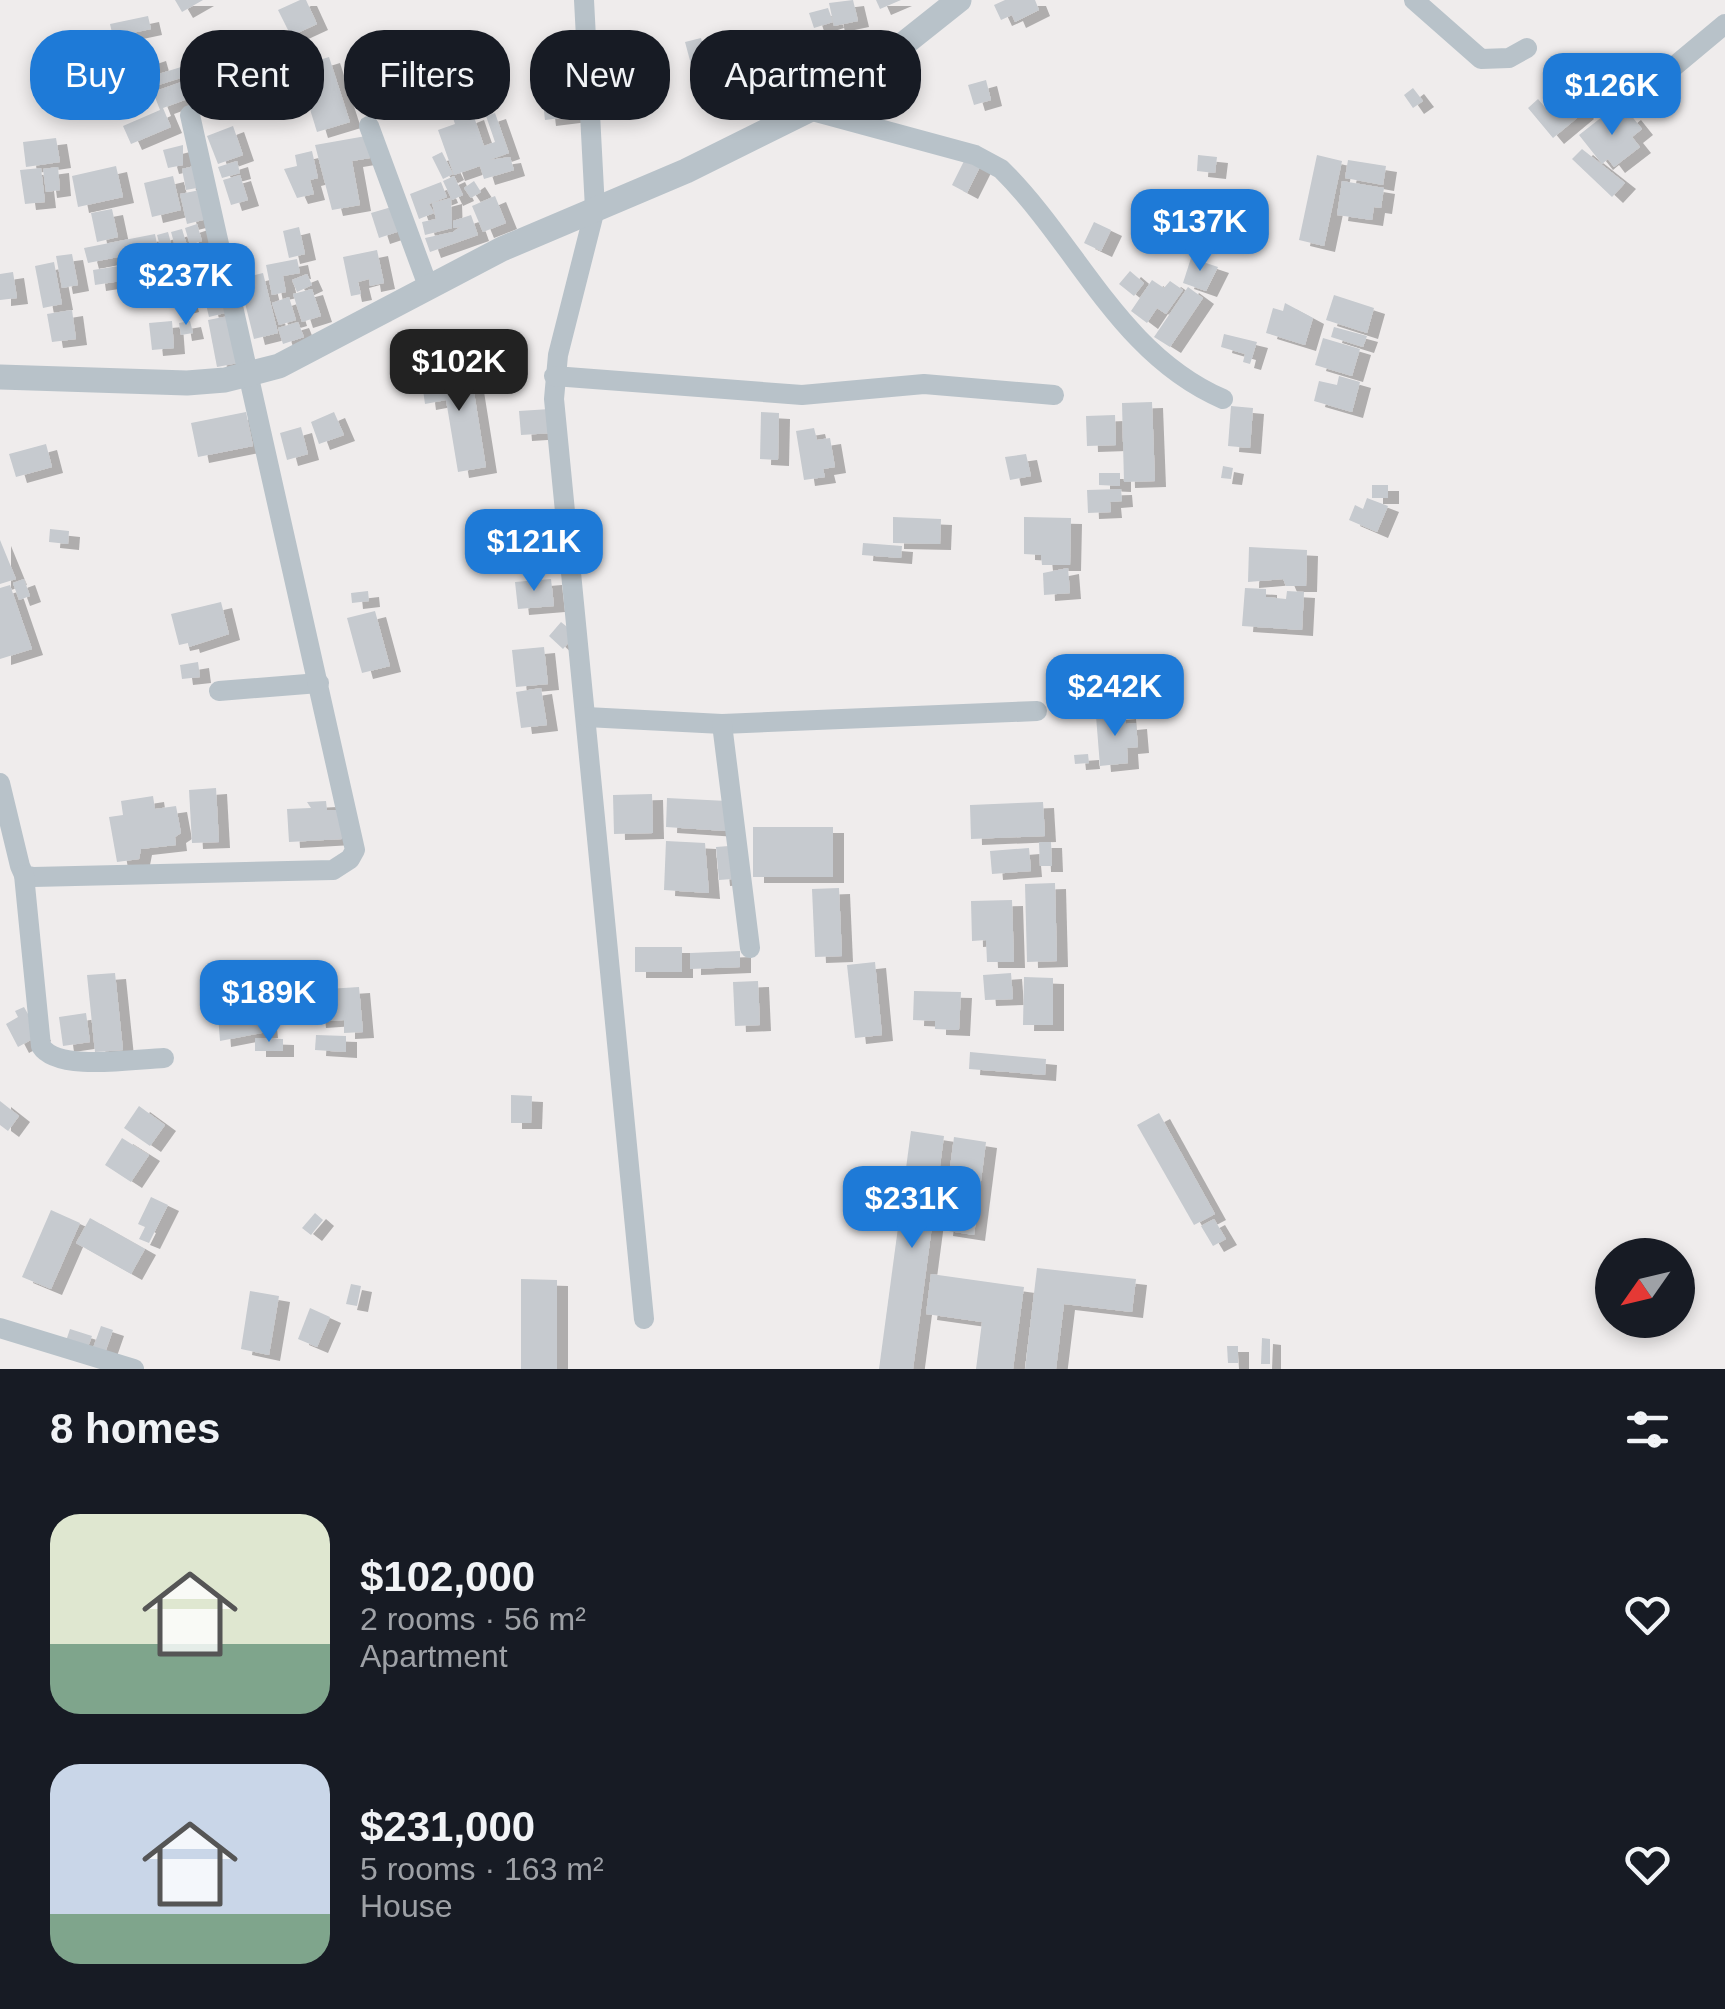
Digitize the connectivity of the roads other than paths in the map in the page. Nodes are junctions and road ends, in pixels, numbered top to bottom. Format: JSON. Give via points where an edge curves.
{"nodes":[{"id":1,"x":584,"y":0,"type":"edge"},
{"id":2,"x":958,"y":0,"type":"edge"},
{"id":3,"x":1414,"y":0,"type":"edge"},
{"id":4,"x":1725,"y":24,"type":"edge"},
{"id":5,"x":921,"y":30,"type":"edge"},
{"id":6,"x":1527,"y":48,"type":"dead end"},
{"id":7,"x":1653,"y":84,"type":"dead end"},
{"id":8,"x":191,"y":120,"type":"edge"},
{"id":9,"x":788,"y":120,"type":"edge"},
{"id":10,"x":846,"y":120,"type":"edge"},
{"id":11,"x":368,"y":126,"type":"dead end"},
{"id":12,"x":596,"y":210,"type":"junction"},
{"id":13,"x":428,"y":286,"type":"junction"},
{"id":14,"x":251,"y":375,"type":"junction"},
{"id":15,"x":554,"y":376,"type":"junction"},
{"id":16,"x":0,"y":378,"type":"edge"},
{"id":17,"x":1054,"y":395,"type":"dead end"},
{"id":18,"x":1222,"y":399,"type":"dead end"},
{"id":19,"x":319,"y":683,"type":"junction"},
{"id":20,"x":219,"y":692,"type":"dead end"},
{"id":21,"x":1037,"y":711,"type":"dead end"},
{"id":22,"x":586,"y":717,"type":"junction"},
{"id":23,"x":722,"y":724,"type":"junction"},
{"id":24,"x":0,"y":783,"type":"edge"},
{"id":25,"x":24,"y":874,"type":"junction"},
{"id":26,"x":750,"y":948,"type":"dead end"},
{"id":27,"x":164,"y":1058,"type":"dead end"},
{"id":28,"x":644,"y":1319,"type":"dead end"},
{"id":29,"x":0,"y":1328,"type":"edge"},
{"id":30,"x":134,"y":1369,"type":"edge"}],
"edges":[{"from":1,"to":12,"type":"street"},
{"from":2,"to":5,"type":"street"},
{"from":3,"to":6,"type":"street","via":[[1481,59],[1509,58]]},
{"from":4,"to":7,"type":"street"},
{"from":8,"to":14,"type":"street"},
{"from":9,"to":12,"type":"street"},
{"from":10,"to":18,"type":"street","via":[[976,155],[1002,169],[1144,346],[1178,376]]},
{"from":11,"to":13,"type":"street"},
{"from":12,"to":13,"type":"street"},
{"from":12,"to":15,"type":"street"},
{"from":13,"to":14,"type":"street","via":[[312,350]]},
{"from":14,"to":16,"type":"street","via":[[188,383]]},
{"from":14,"to":19,"type":"street"},
{"from":15,"to":17,"type":"street","via":[[802,395],[924,384]]},
{"from":15,"to":22,"type":"street"},
{"from":19,"to":20,"type":"street"},
{"from":19,"to":25,"type":"street","via":[[354,839],[355,850],[342,866]]},
{"from":21,"to":23,"type":"street"},
{"from":22,"to":23,"type":"street"},
{"from":22,"to":28,"type":"street"},
{"from":23,"to":26,"type":"street"},
{"from":24,"to":25,"type":"street"},
{"from":25,"to":27,"type":"street","via":[[45,1053],[62,1062]]},
{"from":29,"to":30,"type":"street"}]}
